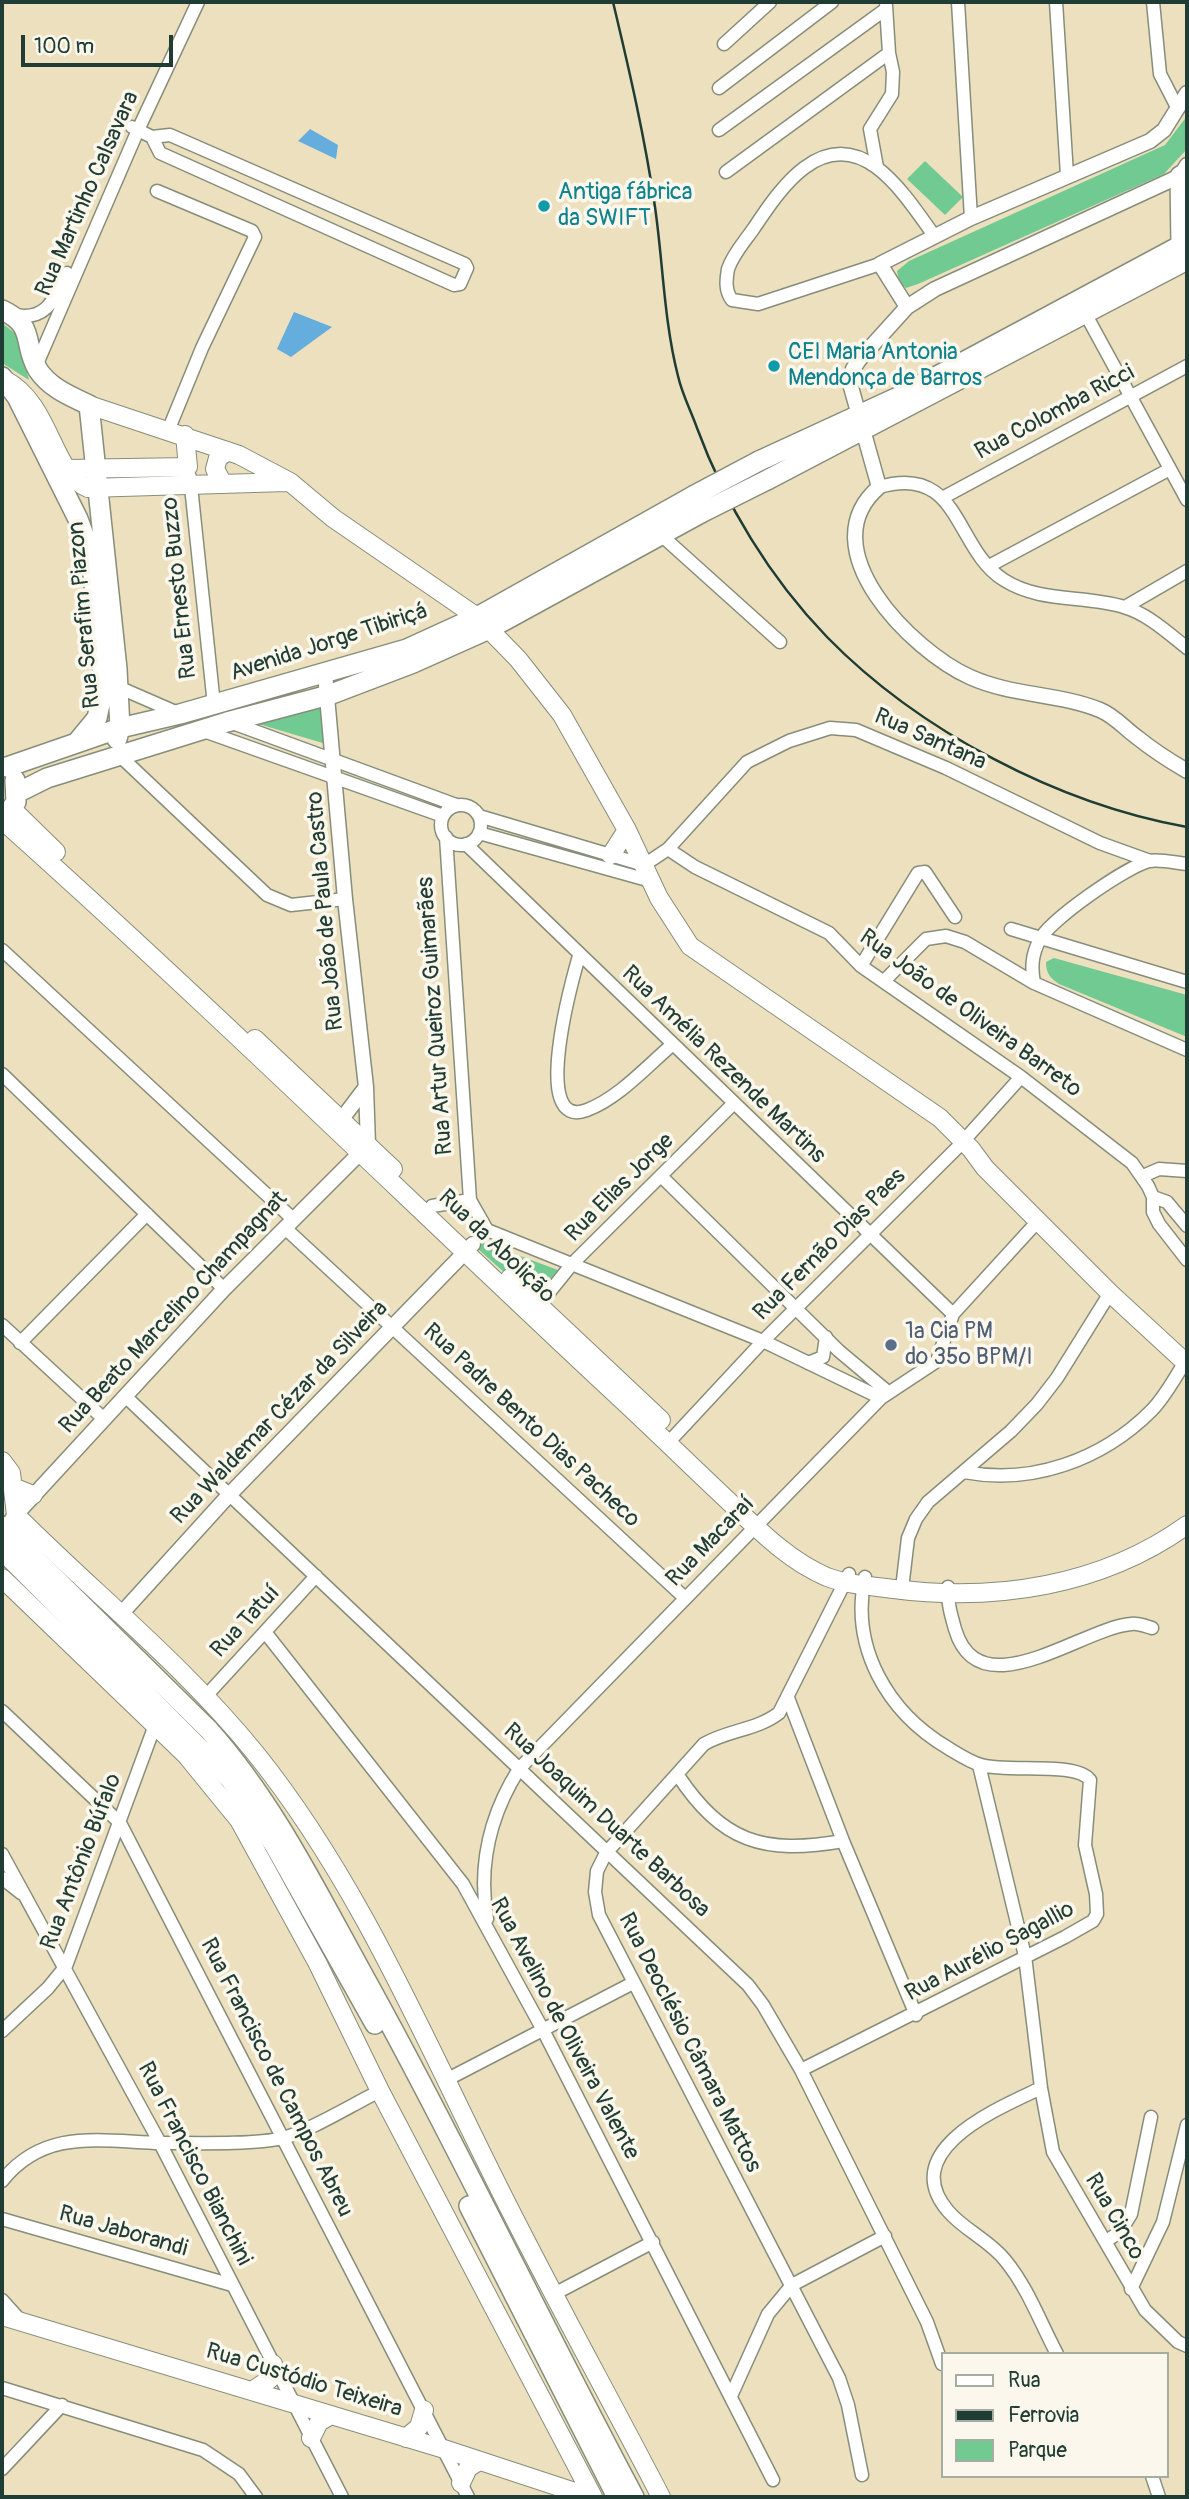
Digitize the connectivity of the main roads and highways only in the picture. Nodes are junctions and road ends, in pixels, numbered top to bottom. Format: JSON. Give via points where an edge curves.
{"nodes":[{"id":1,"x":1184,"y":170,"type":"edge"},
{"id":2,"x":1185,"y":249,"type":"edge"},
{"id":3,"x":7,"y":313,"type":"edge"},
{"id":4,"x":3,"y":379,"type":"edge"},
{"id":5,"x":89,"y":405,"type":"junction"},
{"id":6,"x":861,"y":424,"type":"junction"},
{"id":7,"x":176,"y":433,"type":"junction"},
{"id":8,"x":233,"y":453,"type":"junction"},
{"id":9,"x":190,"y":475,"type":"junction"},
{"id":10,"x":97,"y":480,"type":"junction"},
{"id":11,"x":290,"y":482,"type":"junction"},
{"id":12,"x":230,"y":484,"type":"junction"},
{"id":13,"x":697,"y":505,"type":"junction"},
{"id":14,"x":483,"y":623,"type":"junction"},
{"id":15,"x":120,"y":728,"type":"junction"},
{"id":16,"x":71,"y":746,"type":"junction"},
{"id":17,"x":4,"y":765,"type":"edge"},
{"id":18,"x":47,"y":778,"type":"junction"},
{"id":19,"x":8,"y":811,"type":"edge"},
{"id":20,"x":626,"y":830,"type":"junction"},
{"id":21,"x":611,"y":855,"type":"road end"},
{"id":22,"x":363,"y":1149,"type":"junction"},
{"id":23,"x":470,"y":1248,"type":"junction"},
{"id":24,"x":1186,"y":1363,"type":"edge"},
{"id":25,"x":672,"y":1439,"type":"junction"},
{"id":26,"x":2,"y":1461,"type":"edge"},
{"id":27,"x":13,"y":1488,"type":"junction"},
{"id":28,"x":33,"y":1495,"type":"road end"},
{"id":29,"x":6,"y":1525,"type":"edge"},
{"id":30,"x":1187,"y":1525,"type":"edge"},
{"id":31,"x":2,"y":1550,"type":"edge"},
{"id":32,"x":2,"y":1578,"type":"edge"},
{"id":33,"x":856,"y":1580,"type":"junction"},
{"id":34,"x":948,"y":1590,"type":"junction"},
{"id":35,"x":2,"y":2316,"type":"edge"},
{"id":36,"x":273,"y":2364,"type":"road end"},
{"id":37,"x":252,"y":2391,"type":"junction"},
{"id":38,"x":424,"y":2410,"type":"road end"},
{"id":39,"x":331,"y":2415,"type":"junction"},
{"id":40,"x":311,"y":2438,"type":"road end"},
{"id":41,"x":406,"y":2438,"type":"junction"},
{"id":42,"x":570,"y":2453,"type":"junction"},
{"id":43,"x":479,"y":2461,"type":"junction"},
{"id":44,"x":549,"y":2484,"type":"junction"},
{"id":45,"x":465,"y":2490,"type":"edge"},
{"id":46,"x":592,"y":2497,"type":"edge"},
{"id":47,"x":617,"y":2497,"type":"edge"},
{"id":48,"x":634,"y":2497,"type":"edge"},
{"id":49,"x":661,"y":2497,"type":"edge"}],
"edges":[{"from":1,"to":2,"type":"main road"},
{"from":2,"to":6,"type":"main road"},
{"from":2,"to":6,"type":"main road","via":[[1085,313]]},
{"from":3,"to":5,"type":"main road","via":[[23,325],[36,366],[51,384]]},
{"from":4,"to":10,"type":"main road","via":[[21,388],[33,402],[80,485]]},
{"from":4,"to":16,"type":"main road","via":[[17,397],[91,555],[104,686],[97,718]]},
{"from":5,"to":7,"type":"main road"},
{"from":5,"to":10,"type":"main road","name":"Rua Serafim Piazon"},
{"from":6,"to":13,"type":"main road","name":"Avenida Jorge Tibiriçá","bridge":true,"via":[[767,480]]},
{"from":6,"to":13,"type":"main road","name":"Avenida Jorge Tibiriçá","bridge":true,"via":[[759,461]]},
{"from":7,"to":8,"type":"main road"},
{"from":7,"to":9,"type":"main road"},
{"from":8,"to":11,"type":"main road"},
{"from":8,"to":12,"type":"main road","via":[[243,472]]},
{"from":8,"to":12,"type":"main road","via":[[218,458],[215,468]]},
{"from":9,"to":10,"type":"main road"},
{"from":9,"to":12,"type":"main road"},
{"from":10,"to":15,"type":"main road","name":"Rua Serafim Piazon"},
{"from":11,"to":12,"type":"main road"},
{"from":11,"to":14,"type":"main road","via":[[332,518]]},
{"from":13,"to":14,"type":"main road","name":"Avenida Jorge Tibiriçá"},
{"from":13,"to":14,"type":"main road","name":"Avenida Jorge Tibiriçá","via":[[662,535]]},
{"from":14,"to":15,"type":"main road","name":"Avenida Jorge Tibiriçá","via":[[325,674]]},
{"from":14,"to":18,"type":"main road","name":"Avenida Jorge Tibiriçá","via":[[413,663],[329,695]]},
{"from":14,"to":20,"type":"main road","via":[[562,715]]},
{"from":15,"to":16,"type":"main road","name":"Avenida Jorge Tibiriçá"},
{"from":15,"to":18,"type":"main road","name":"Rua Serafim Piazon","via":[[116,742],[109,747]]},
{"from":16,"to":17,"type":"main road","name":"Avenida Jorge Tibiriçá"},
{"from":17,"to":19,"type":"main road","via":[[13,775]]},
{"from":18,"to":19,"type":"main road","name":"Avenida Jorge Tibiriçá"},
{"from":19,"to":22,"type":"main road","name":"Rua da Abolição"},
{"from":20,"to":21,"type":"main road"},
{"from":20,"to":24,"type":"main road","via":[[690,946],[940,1118],[960,1144]]},
{"from":22,"to":23,"type":"main road","name":"Rua da Abolição"},
{"from":22,"to":23,"type":"main road","name":"Rua da Abolição","via":[[432,1206]]},
{"from":23,"to":25,"type":"main road","name":"Rua da Abolição"},
{"from":23,"to":25,"type":"main road","name":"Rua da Abolição","via":[[539,1305]]},
{"from":25,"to":33,"type":"main road","name":"Rua da Abolição","via":[[795,1560]]},
{"from":26,"to":27,"type":"main road","via":[[11,1473]]},
{"from":27,"to":28,"type":"main road"},
{"from":27,"to":29,"type":"main road"},
{"from":29,"to":48,"type":"main road","via":[[209,1730],[238,1763],[283,1830],[390,2024]]},
{"from":29,"to":49,"type":"main road","via":[[121,1614],[206,1696],[256,1754],[317,1841],[382,1955]]},
{"from":30,"to":34,"type":"main road","name":"Rua da Abolição","via":[[1151,1548],[1103,1569],[1034,1588],[996,1595]]},
{"from":31,"to":47,"type":"main road","via":[[173,1719],[230,1779],[253,1812],[384,2040]]},
{"from":32,"to":42,"type":"main road","via":[[155,1725],[239,1820]]},
{"from":33,"to":34,"type":"main road","name":"Rua da Abolição"},
{"from":33,"to":34,"type":"main road","name":"Rua da Abolição","via":[[903,1580]]},
{"from":35,"to":37,"type":"main road","name":"Rua Custódio Teixeira"},
{"from":36,"to":37,"type":"main road","via":[[270,2379]]},
{"from":37,"to":39,"type":"main road","name":"Rua Custódio Teixeira"},
{"from":38,"to":41,"type":"main road","via":[[419,2427]]},
{"from":39,"to":40,"type":"main road","via":[[319,2422]]},
{"from":39,"to":41,"type":"main road","name":"Rua Custódio Teixeira"},
{"from":41,"to":43,"type":"main road","name":"Rua Custódio Teixeira"},
{"from":42,"to":44,"type":"main road","via":[[573,2472],[569,2480]]},
{"from":42,"to":46,"type":"main road"},
{"from":43,"to":44,"type":"main road","name":"Rua Custódio Teixeira"},
{"from":43,"to":45,"type":"main road","via":[[468,2468]]},
{"from":44,"to":46,"type":"main road","name":"Rua Custódio Teixeira"}]}
